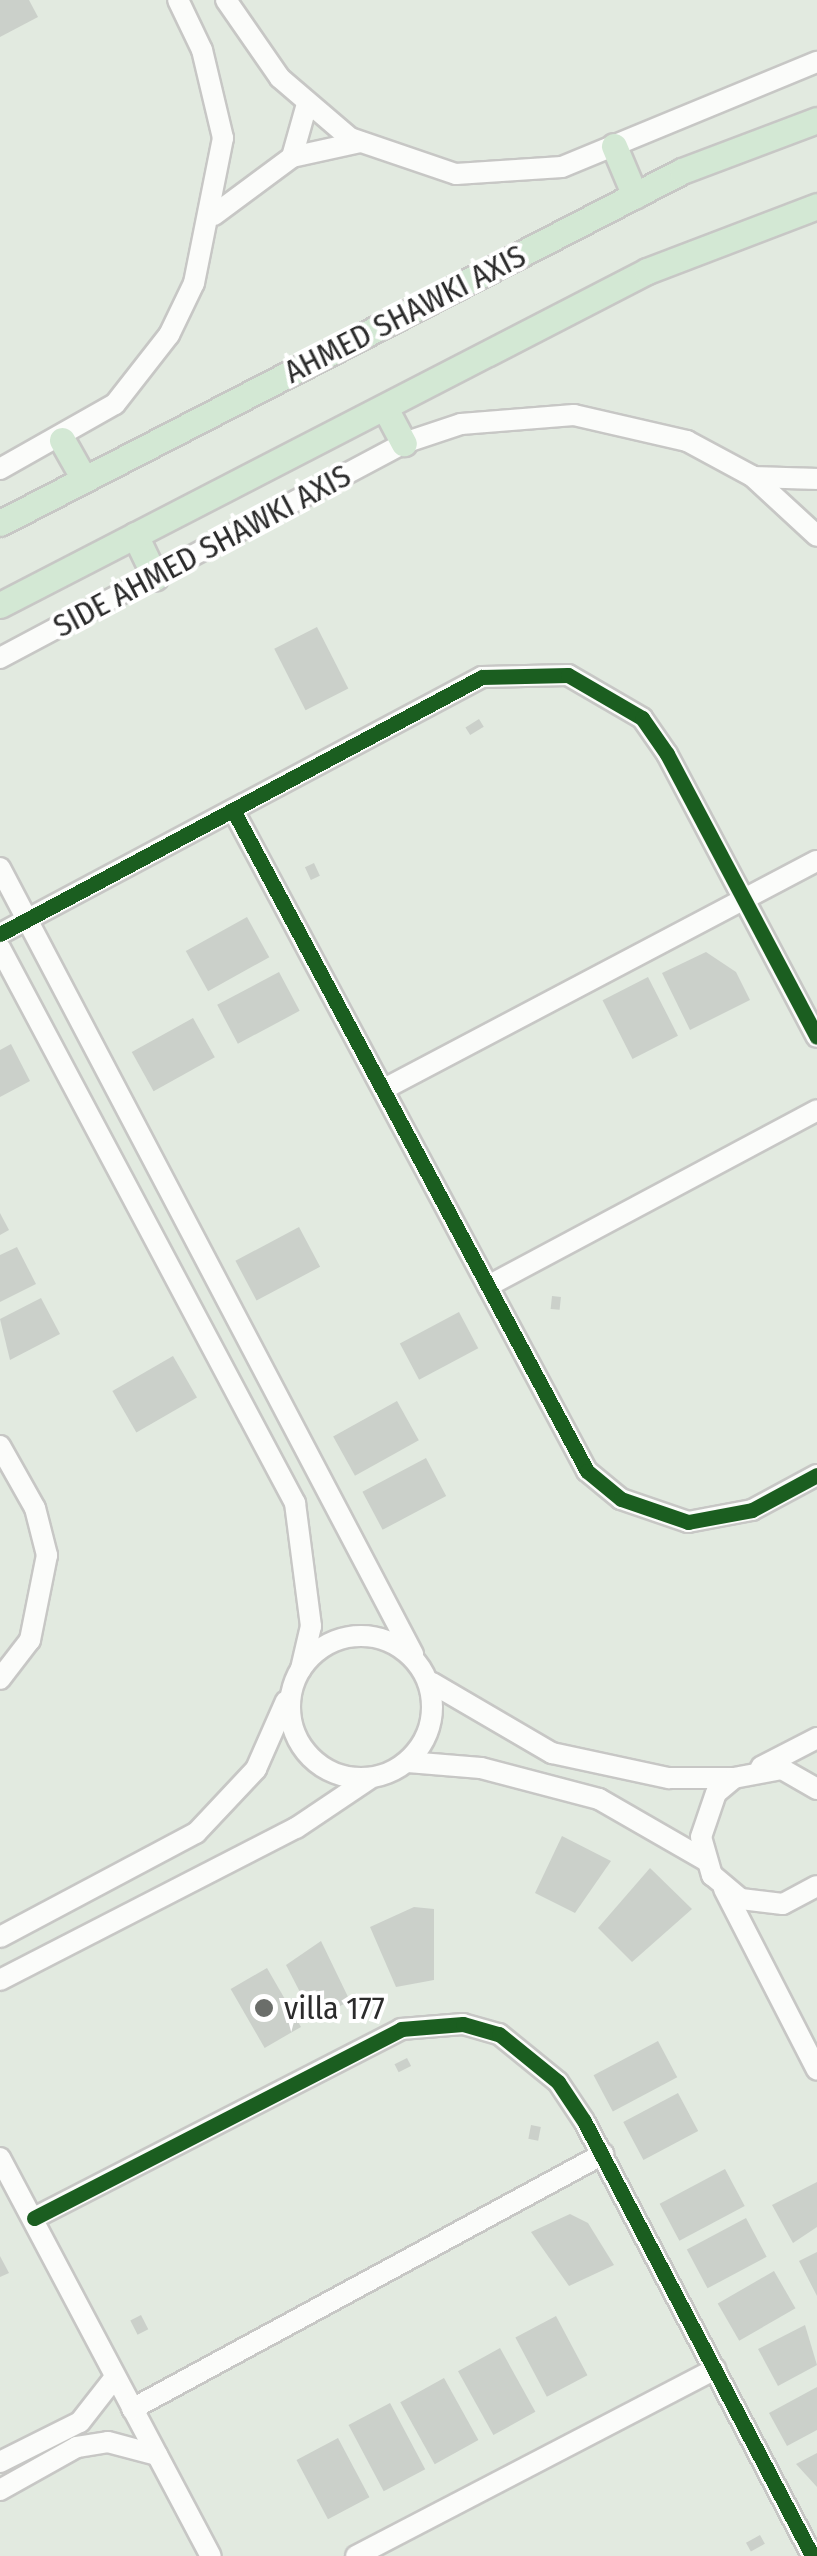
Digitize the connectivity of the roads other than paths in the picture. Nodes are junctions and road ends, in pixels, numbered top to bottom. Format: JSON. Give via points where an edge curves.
{"nodes":[{"id":1,"x":178,"y":0,"type":"edge"},
{"id":2,"x":226,"y":0,"type":"edge"},
{"id":3,"x":817,"y":62,"type":"edge"},
{"id":4,"x":308,"y":104,"type":"junction"},
{"id":5,"x":817,"y":120,"type":"edge"},
{"id":6,"x":360,"y":142,"type":"junction"},
{"id":7,"x":614,"y":146,"type":"junction"},
{"id":8,"x":292,"y":158,"type":"junction"},
{"id":9,"x":223,"y":171,"type":"junction"},
{"id":10,"x":256,"y":178,"type":"junction"},
{"id":11,"x":635,"y":196,"type":"junction"},
{"id":12,"x":817,"y":206,"type":"edge"},
{"id":13,"x":212,"y":216,"type":"junction"},
{"id":14,"x":385,"y":408,"type":"junction"},
{"id":15,"x":62,"y":440,"type":"junction"},
{"id":16,"x":404,"y":443,"type":"junction"},
{"id":17,"x":0,"y":470,"type":"edge"},
{"id":18,"x":752,"y":476,"type":"junction"},
{"id":19,"x":84,"y":479,"type":"junction"},
{"id":20,"x":817,"y":479,"type":"edge"},
{"id":21,"x":0,"y":522,"type":"edge"},
{"id":22,"x":134,"y":535,"type":"junction"},
{"id":23,"x":817,"y":536,"type":"edge"},
{"id":24,"x":156,"y":577,"type":"junction"},
{"id":25,"x":0,"y":605,"type":"edge"},
{"id":26,"x":0,"y":658,"type":"edge"},
{"id":27,"x":233,"y":810,"type":"junction"},
{"id":28,"x":817,"y":860,"type":"edge"},
{"id":29,"x":0,"y":868,"type":"edge"},
{"id":30,"x":745,"y":898,"type":"junction"},
{"id":31,"x":28,"y":921,"type":"junction"},
{"id":32,"x":0,"y":934,"type":"edge"},
{"id":33,"x":0,"y":948,"type":"edge"},
{"id":34,"x":817,"y":1038,"type":"edge"},
{"id":35,"x":384,"y":1089,"type":"junction"},
{"id":36,"x":817,"y":1110,"type":"edge"},
{"id":37,"x":488,"y":1286,"type":"junction"},
{"id":38,"x":0,"y":1446,"type":"edge"},
{"id":39,"x":817,"y":1475,"type":"edge"},
{"id":40,"x":413,"y":1654,"type":"junction"},
{"id":41,"x":301,"y":1669,"type":"junction"},
{"id":42,"x":0,"y":1679,"type":"edge"},
{"id":43,"x":432,"y":1682,"type":"junction"},
{"id":44,"x":286,"y":1699,"type":"junction"},
{"id":45,"x":817,"y":1738,"type":"edge"},
{"id":46,"x":408,"y":1762,"type":"junction"},
{"id":47,"x":757,"y":1769,"type":"junction"},
{"id":48,"x":734,"y":1778,"type":"junction"},
{"id":49,"x":369,"y":1779,"type":"junction"},
{"id":50,"x":817,"y":1789,"type":"edge"},
{"id":51,"x":705,"y":1860,"type":"junction"},
{"id":52,"x":817,"y":1886,"type":"edge"},
{"id":53,"x":723,"y":1887,"type":"junction"},
{"id":54,"x":0,"y":1937,"type":"edge"},
{"id":55,"x":0,"y":1980,"type":"edge"},
{"id":56,"x":817,"y":2070,"type":"edge"},
{"id":57,"x":603,"y":2154,"type":"junction"},
{"id":58,"x":0,"y":2158,"type":"edge"},
{"id":59,"x":34,"y":2218,"type":"junction"},
{"id":60,"x":715,"y":2369,"type":"junction"},
{"id":61,"x":115,"y":2377,"type":"junction"},
{"id":62,"x":132,"y":2410,"type":"junction"},
{"id":63,"x":157,"y":2455,"type":"junction"},
{"id":64,"x":0,"y":2462,"type":"edge"},
{"id":65,"x":0,"y":2490,"type":"edge"},
{"id":66,"x":211,"y":2556,"type":"edge"},
{"id":67,"x":356,"y":2556,"type":"edge"},
{"id":68,"x":812,"y":2556,"type":"edge"}],
"edges":[{"from":1,"to":9,"type":"street","via":[[214,90]]},
{"from":2,"to":4,"type":"street","via":[[250,43]]},
{"from":3,"to":7,"type":"street"},
{"from":4,"to":6,"type":"street"},
{"from":4,"to":8,"type":"street"},
{"from":5,"to":11,"type":"main road","name":"AHMED SHAWKI AXIS"},
{"from":6,"to":7,"type":"street","via":[[456,174],[512,176]]},
{"from":6,"to":8,"type":"street"},
{"from":7,"to":11,"type":"main road"},
{"from":8,"to":10,"type":"street"},
{"from":9,"to":10,"type":"street"},
{"from":9,"to":13,"type":"street"},
{"from":10,"to":13,"type":"street"},
{"from":11,"to":19,"type":"main road","name":"AHMED SHAWKI AXIS"},
{"from":12,"to":14,"type":"main road","via":[[647,271]]},
{"from":13,"to":15,"type":"street","via":[[169,335],[114,404]]},
{"from":14,"to":16,"type":"main road"},
{"from":14,"to":22,"type":"main road"},
{"from":15,"to":17,"type":"street"},
{"from":15,"to":19,"type":"main road"},
{"from":16,"to":18,"type":"street","name":"SIDE AHMED SHAWKI AXIS","via":[[461,424],[574,415],[687,441]]},
{"from":16,"to":24,"type":"street","name":"SIDE AHMED SHAWKI AXIS"},
{"from":18,"to":20,"type":"street"},
{"from":18,"to":23,"type":"street"},
{"from":19,"to":21,"type":"main road","name":"AHMED SHAWKI AXIS"},
{"from":22,"to":24,"type":"main road"},
{"from":22,"to":25,"type":"main road"},
{"from":24,"to":26,"type":"street","name":"SIDE AHMED SHAWKI AXIS"},
{"from":27,"to":30,"type":"street","via":[[482,678],[568,675],[642,718]]},
{"from":27,"to":31,"type":"street"},
{"from":27,"to":35,"type":"street"},
{"from":28,"to":30,"type":"street"},
{"from":29,"to":31,"type":"street"},
{"from":30,"to":34,"type":"street"},
{"from":30,"to":35,"type":"street"},
{"from":31,"to":32,"type":"street"},
{"from":31,"to":40,"type":"street"},
{"from":33,"to":41,"type":"street","via":[[295,1504],[311,1626]]},
{"from":35,"to":37,"type":"street"},
{"from":36,"to":37,"type":"street"},
{"from":37,"to":39,"type":"street","via":[[564,1437],[621,1500],[688,1522],[726,1519]]},
{"from":38,"to":42,"type":"street","via":[[35,1508],[46,1555],[30,1640]]},
{"from":40,"to":41,"type":"street","via":[[364,1637],[340,1640]]},
{"from":40,"to":43,"type":"street"},
{"from":41,"to":44,"type":"street"},
{"from":43,"to":46,"type":"street","via":[[434,1704]]},
{"from":43,"to":48,"type":"street","via":[[552,1753],[669,1778]]},
{"from":44,"to":49,"type":"street","via":[[304,1751],[333,1773]]},
{"from":44,"to":54,"type":"street","via":[[256,1768],[196,1833]]},
{"from":45,"to":47,"type":"street"},
{"from":46,"to":49,"type":"street"},
{"from":46,"to":51,"type":"street","via":[[481,1768],[599,1800]]},
{"from":47,"to":48,"type":"street"},
{"from":47,"to":50,"type":"street","via":[[782,1769]]},
{"from":48,"to":51,"type":"street","via":[[704,1814]]},
{"from":49,"to":55,"type":"street","via":[[296,1828]]},
{"from":51,"to":53,"type":"street"},
{"from":52,"to":53,"type":"street","via":[[762,1905]]},
{"from":53,"to":56,"type":"street"},
{"from":57,"to":59,"type":"street","via":[[558,2082],[516,2043],[434,2024],[377,2039]]},
{"from":57,"to":60,"type":"street"},
{"from":57,"to":62,"type":"street"},
{"from":58,"to":59,"type":"street"},
{"from":59,"to":61,"type":"street"},
{"from":60,"to":67,"type":"street"},
{"from":60,"to":68,"type":"street"},
{"from":61,"to":62,"type":"street"},
{"from":61,"to":64,"type":"street","via":[[80,2422]]},
{"from":62,"to":63,"type":"street"},
{"from":63,"to":65,"type":"street","via":[[108,2442],[78,2447]]},
{"from":63,"to":66,"type":"street"}]}
